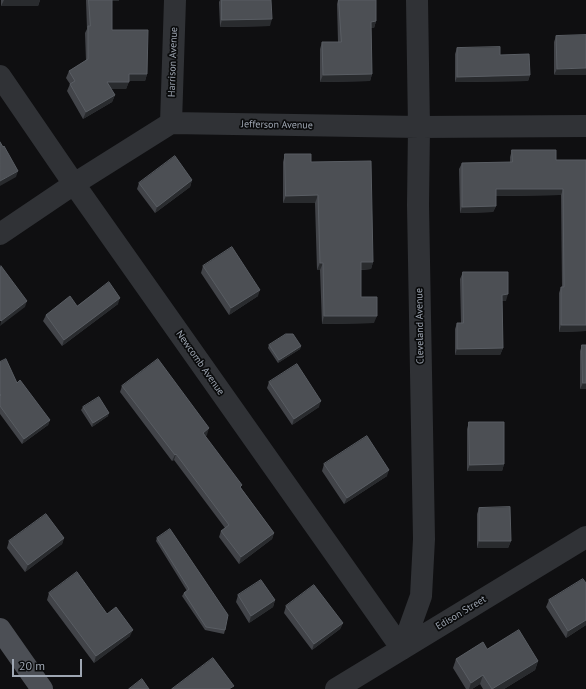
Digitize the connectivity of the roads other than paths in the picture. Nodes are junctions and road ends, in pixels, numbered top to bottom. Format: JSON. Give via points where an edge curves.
{"nodes":[{"id":1,"x":175,"y":0,"type":"edge"},
{"id":2,"x":417,"y":0,"type":"edge"},
{"id":3,"x":0,"y":76,"type":"edge"},
{"id":4,"x":171,"y":123,"type":"junction"},
{"id":5,"x":586,"y":126,"type":"edge"},
{"id":6,"x":419,"y":127,"type":"junction"},
{"id":7,"x":74,"y":184,"type":"junction"},
{"id":8,"x":0,"y":234,"type":"edge"},
{"id":9,"x":586,"y":538,"type":"edge"},
{"id":10,"x":0,"y":629,"type":"edge"},
{"id":11,"x":402,"y":649,"type":"junction"},
{"id":12,"x":42,"y":689,"type":"edge"},
{"id":13,"x":336,"y":689,"type":"edge"}],
"edges":[{"from":1,"to":4,"type":"street","name":"Harrison Avenue"},
{"from":2,"to":6,"type":"street","name":"Cleveland Avenue"},
{"from":3,"to":7,"type":"street","name":"Newcomb Avenue"},
{"from":4,"to":6,"type":"street","name":"Jefferson Avenue"},
{"from":4,"to":7,"type":"street"},
{"from":5,"to":6,"type":"street","name":"Jefferson Avenue"},
{"from":6,"to":11,"type":"street","name":"Cleveland Avenue","via":[[424,539],[421,596]]},
{"from":7,"to":8,"type":"street"},
{"from":7,"to":11,"type":"street","name":"Newcomb Avenue"},
{"from":9,"to":11,"type":"street","name":"Edison Street"},
{"from":10,"to":12,"type":"main road"},
{"from":11,"to":13,"type":"street","name":"Edison Street"}]}
